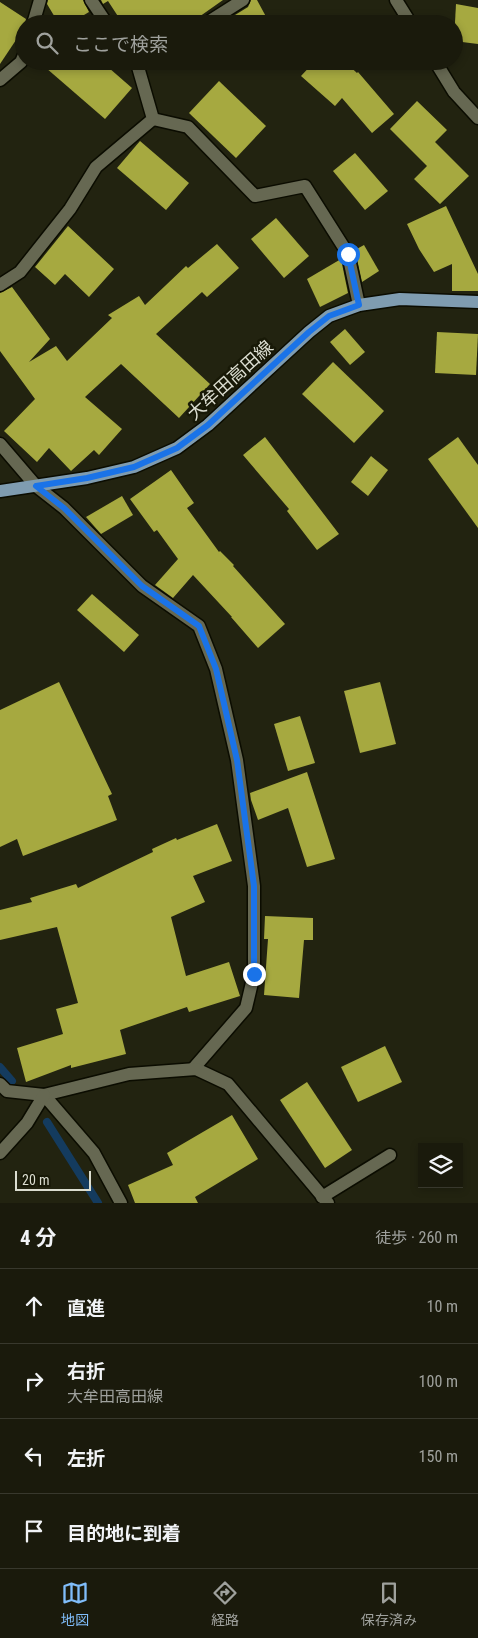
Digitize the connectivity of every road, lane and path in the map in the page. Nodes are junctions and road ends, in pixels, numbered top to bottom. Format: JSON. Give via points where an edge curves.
{"nodes":[{"id":1,"x":40,"y":0,"type":"edge"},
{"id":2,"x":91,"y":0,"type":"edge"},
{"id":3,"x":243,"y":0,"type":"edge"},
{"id":4,"x":396,"y":0,"type":"edge"},
{"id":5,"x":36,"y":15,"type":"edge"},
{"id":6,"x":101,"y":15,"type":"edge"},
{"id":7,"x":219,"y":15,"type":"edge"},
{"id":8,"x":405,"y":15,"type":"edge"},
{"id":9,"x":15,"y":67,"type":"edge"},
{"id":10,"x":141,"y":70,"type":"edge"},
{"id":11,"x":441,"y":70,"type":"edge"},
{"id":12,"x":0,"y":80,"type":"edge"},
{"id":13,"x":478,"y":118,"type":"edge"},
{"id":14,"x":154,"y":119,"type":"junction"},
{"id":15,"x":0,"y":285,"type":"edge"},
{"id":16,"x":478,"y":302,"type":"edge"},
{"id":17,"x":359,"y":305,"type":"junction"},
{"id":18,"x":0,"y":444,"type":"edge"},
{"id":19,"x":36,"y":486,"type":"junction"},
{"id":20,"x":0,"y":491,"type":"edge"},
{"id":21,"x":193,"y":1069,"type":"junction"},
{"id":22,"x":0,"y":1084,"type":"edge"},
{"id":23,"x":44,"y":1095,"type":"junction"},
{"id":24,"x":0,"y":1153,"type":"edge"},
{"id":25,"x":390,"y":1155,"type":"dead end"},
{"id":26,"x":325,"y":1200,"type":"edge"},
{"id":27,"x":121,"y":1203,"type":"edge"}],
"edges":[{"from":1,"to":5,"type":"street"},
{"from":2,"to":6,"type":"street"},
{"from":3,"to":7,"type":"street"},
{"from":4,"to":8,"type":"street"},
{"from":9,"to":12,"type":"street"},
{"from":10,"to":14,"type":"street"},
{"from":11,"to":13,"type":"street","via":[[454,92]]},
{"from":14,"to":15,"type":"street","via":[[96,167],[70,209],[20,272]]},
{"from":14,"to":17,"type":"street","via":[[188,127],[255,196],[305,186],[348,254]]},
{"from":16,"to":17,"type":"main road","name":"大牟田高田線","via":[[400,299]]},
{"from":17,"to":19,"type":"main road","name":"大牟田高田線","via":[[329,316],[208,425],[177,448],[134,467]]},
{"from":18,"to":19,"type":"street"},
{"from":19,"to":20,"type":"main road","name":"大牟田高田線"},
{"from":19,"to":21,"type":"street","via":[[64,508],[142,586],[199,626],[216,669],[237,760],[254,886],[254,974],[246,1008]]},
{"from":21,"to":23,"type":"street","via":[[129,1074]]},
{"from":21,"to":26,"type":"street","via":[[228,1084]]},
{"from":22,"to":23,"type":"street","via":[[8,1091]]},
{"from":23,"to":24,"type":"street","via":[[27,1123]]},
{"from":23,"to":27,"type":"street","via":[[94,1153]]},
{"from":25,"to":26,"type":"street"}]}
